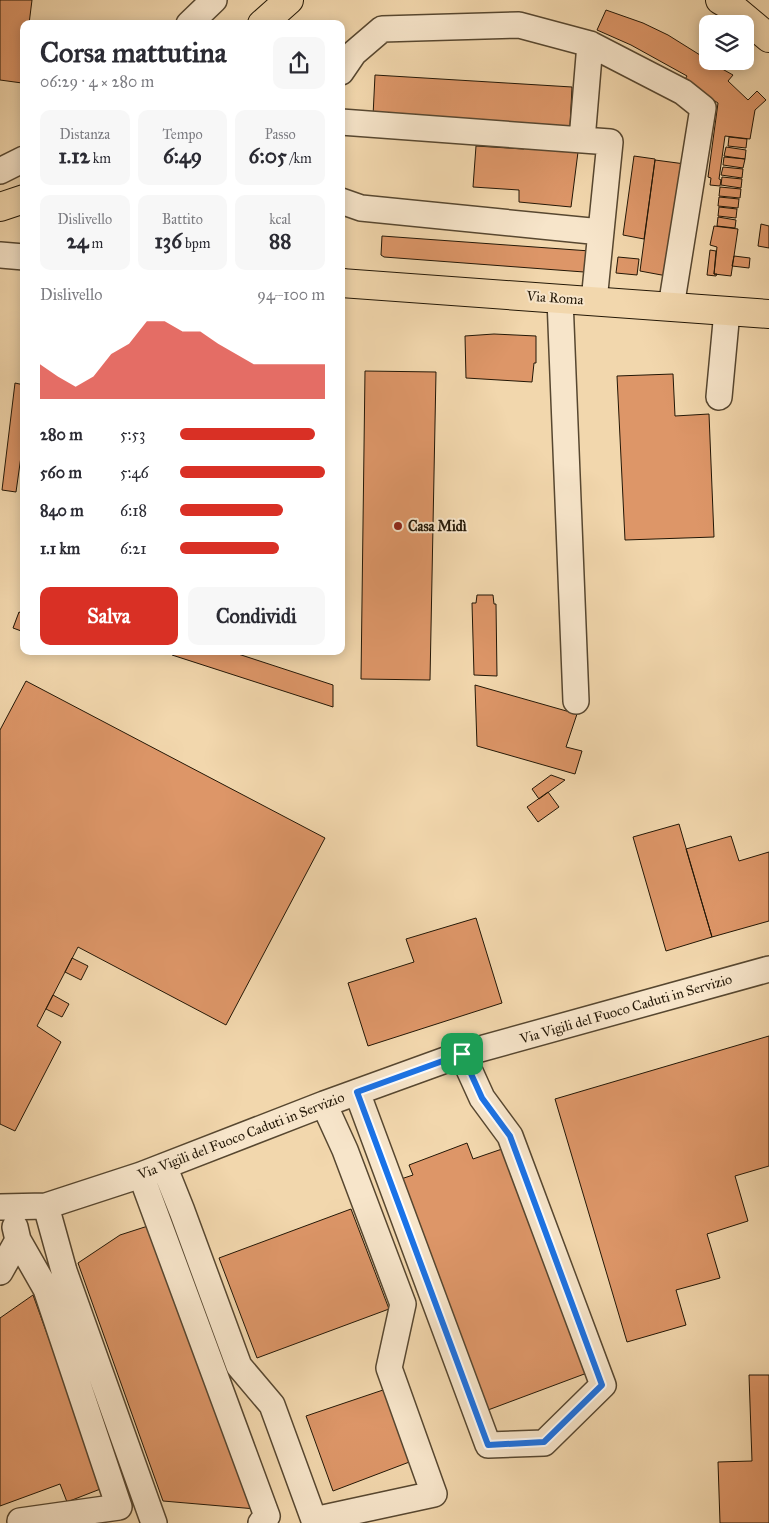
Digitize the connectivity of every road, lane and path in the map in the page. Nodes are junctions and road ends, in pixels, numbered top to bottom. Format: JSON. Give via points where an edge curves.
{"nodes":[{"id":1,"x":214,"y":0,"type":"edge"},
{"id":2,"x":289,"y":0,"type":"edge"},
{"id":3,"x":304,"y":0,"type":"edge"},
{"id":4,"x":720,"y":0,"type":"edge"},
{"id":5,"x":193,"y":20,"type":"edge"},
{"id":6,"x":266,"y":20,"type":"edge"},
{"id":7,"x":281,"y":20,"type":"edge"},
{"id":8,"x":769,"y":38,"type":"edge"},
{"id":9,"x":590,"y":44,"type":"junction"},
{"id":10,"x":345,"y":66,"type":"edge"},
{"id":11,"x":345,"y":122,"type":"edge"},
{"id":12,"x":582,"y":140,"type":"junction"},
{"id":13,"x":20,"y":161,"type":"edge"},
{"id":14,"x":0,"y":171,"type":"edge"},
{"id":15,"x":20,"y":200,"type":"edge"},
{"id":16,"x":345,"y":202,"type":"edge"},
{"id":17,"x":0,"y":207,"type":"edge"},
{"id":18,"x":601,"y":232,"type":"junction"},
{"id":19,"x":0,"y":255,"type":"edge"},
{"id":20,"x":20,"y":257,"type":"edge"},
{"id":21,"x":345,"y":283,"type":"edge"},
{"id":22,"x":560,"y":298,"type":"junction"},
{"id":23,"x":594,"y":301,"type":"junction"},
{"id":24,"x":671,"y":307,"type":"junction"},
{"id":25,"x":726,"y":311,"type":"junction"},
{"id":26,"x":769,"y":314,"type":"edge"},
{"id":27,"x":719,"y":397,"type":"dead end"},
{"id":28,"x":576,"y":701,"type":"dead end"},
{"id":29,"x":769,"y":969,"type":"edge"},
{"id":30,"x":462,"y":1054,"type":"junction"},
{"id":31,"x":357,"y":1092,"type":"junction"},
{"id":32,"x":324,"y":1104,"type":"junction"},
{"id":33,"x":164,"y":1166,"type":"junction"},
{"id":34,"x":141,"y":1175,"type":"junction"},
{"id":35,"x":46,"y":1206,"type":"junction"},
{"id":36,"x":5,"y":1207,"type":"edge"},
{"id":37,"x":18,"y":1240,"type":"junction"},
{"id":38,"x":0,"y":1272,"type":"edge"},
{"id":39,"x":20,"y":1521,"type":"dead end"},
{"id":40,"x":154,"y":1523,"type":"edge"},
{"id":41,"x":261,"y":1523,"type":"edge"}],
"edges":[{"from":1,"to":5,"type":"street"},
{"from":2,"to":6,"type":"main road"},
{"from":3,"to":7,"type":"main road"},
{"from":4,"to":8,"type":"main road"},
{"from":9,"to":10,"type":"street","via":[[519,25],[382,29]]},
{"from":9,"to":12,"type":"street"},
{"from":9,"to":24,"type":"street","via":[[683,92],[703,108]]},
{"from":11,"to":12,"type":"street"},
{"from":12,"to":18,"type":"street","via":[[610,142]]},
{"from":13,"to":14,"type":"street"},
{"from":15,"to":17,"type":"main road"},
{"from":16,"to":18,"type":"street","via":[[361,208]]},
{"from":18,"to":23,"type":"street"},
{"from":19,"to":20,"type":"street"},
{"from":21,"to":22,"type":"main road","name":"Via Roma"},
{"from":22,"to":23,"type":"main road","name":"Via Roma"},
{"from":22,"to":28,"type":"street"},
{"from":23,"to":24,"type":"main road","name":"Via Roma"},
{"from":24,"to":25,"type":"main road","name":"Via Roma"},
{"from":25,"to":26,"type":"main road","name":"Via Roma"},
{"from":25,"to":27,"type":"street"},
{"from":29,"to":30,"type":"street","name":"Via Vigili del Fuoco Caduti in Servizio"},
{"from":30,"to":31,"type":"street","name":"Via Vigili del Fuoco Caduti in Servizio"},
{"from":30,"to":31,"type":"street","via":[[482,1098],[510,1136],[602,1385],[544,1442],[488,1445]]},
{"from":31,"to":32,"type":"street","name":"Via Vigili del Fuoco Caduti in Servizio"},
{"from":32,"to":33,"type":"street","name":"Via Vigili del Fuoco Caduti in Servizio"},
{"from":32,"to":33,"type":"street","via":[[345,1150],[403,1304],[388,1368],[434,1494],[314,1520],[272,1405],[239,1366]]},
{"from":33,"to":34,"type":"street","name":"Via Vigili del Fuoco Caduti in Servizio"},
{"from":34,"to":35,"type":"street","name":"Via Vigili del Fuoco Caduti in Servizio"},
{"from":34,"to":41,"type":"street","via":[[267,1516]]},
{"from":35,"to":36,"type":"street","name":"Via Vigili del Fuoco Caduti in Servizio"},
{"from":35,"to":40,"type":"street","via":[[64,1271]]},
{"from":36,"to":37,"type":"street"},
{"from":37,"to":38,"type":"street"},
{"from":37,"to":39,"type":"street","via":[[46,1289],[119,1507]]}]}
